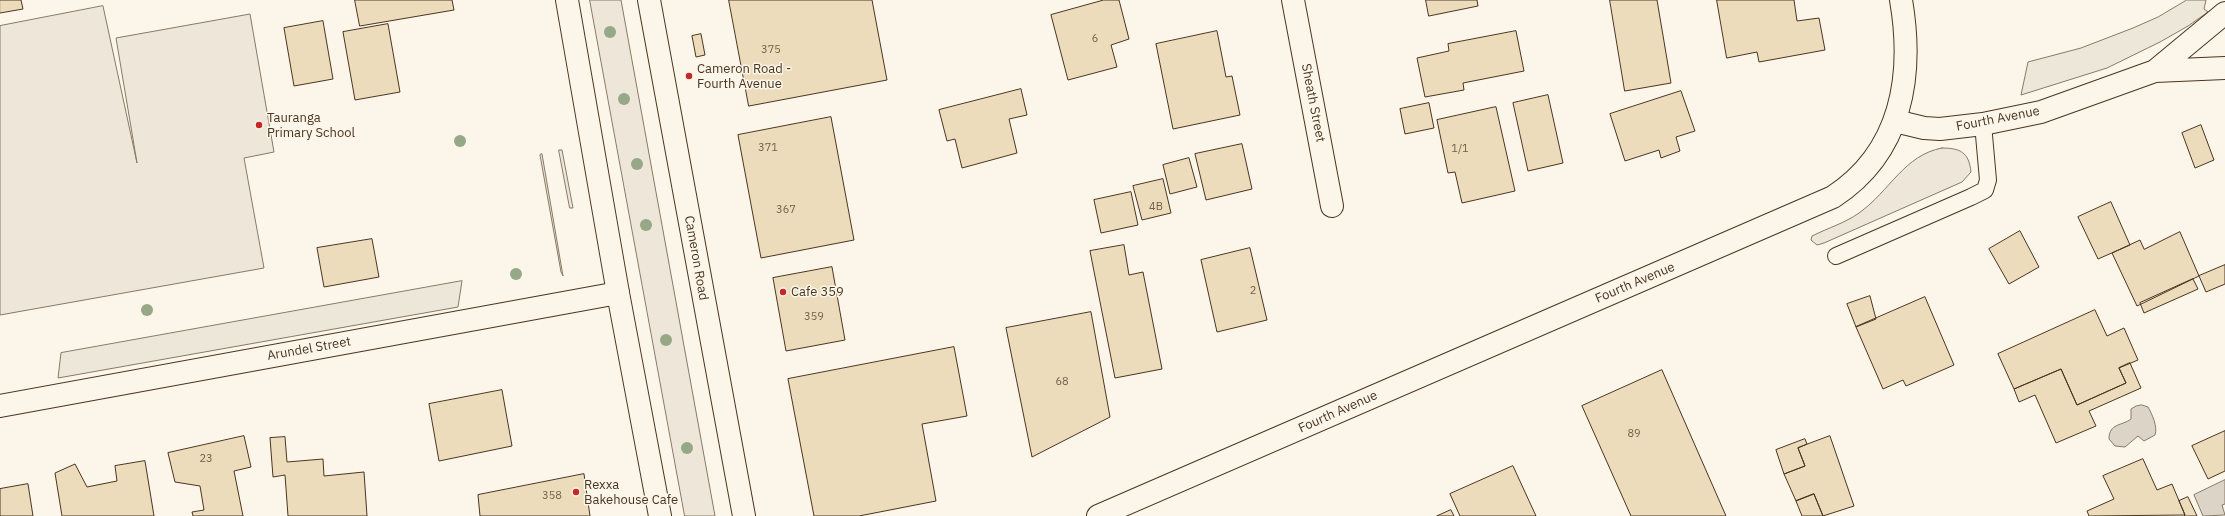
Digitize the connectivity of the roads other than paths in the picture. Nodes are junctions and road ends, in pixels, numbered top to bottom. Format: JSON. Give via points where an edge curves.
{"nodes":[{"id":1,"x":567,"y":0,"type":"edge"},
{"id":2,"x":649,"y":0,"type":"edge"},
{"id":3,"x":1293,"y":0,"type":"edge"},
{"id":4,"x":1901,"y":0,"type":"edge"},
{"id":5,"x":2225,"y":13,"type":"edge"},
{"id":6,"x":2225,"y":68,"type":"edge"},
{"id":7,"x":2155,"y":71,"type":"junction"},
{"id":8,"x":1895,"y":121,"type":"junction"},
{"id":9,"x":1983,"y":124,"type":"junction"},
{"id":10,"x":1332,"y":206,"type":"dead end"},
{"id":11,"x":1836,"y":256,"type":"dead end"},
{"id":12,"x":618,"y":293,"type":"junction"},
{"id":13,"x":0,"y":406,"type":"edge"},
{"id":14,"x":660,"y":516,"type":"edge"},
{"id":15,"x":744,"y":516,"type":"edge"},
{"id":16,"x":1098,"y":516,"type":"edge"}],
"edges":[{"from":1,"to":12,"type":"street"},
{"from":2,"to":15,"type":"street","name":"Cameron Road"},
{"from":3,"to":10,"type":"street","name":"Sheath Street"},
{"from":4,"to":8,"type":"street","via":[[1906,74]]},
{"from":5,"to":7,"type":"street","name":"Fourth Avenue"},
{"from":6,"to":7,"type":"street","name":"Fourth Avenue"},
{"from":7,"to":9,"type":"street","name":"Fourth Avenue","via":[[2041,112]]},
{"from":8,"to":9,"type":"street","name":"Fourth Avenue","via":[[1940,129]]},
{"from":8,"to":16,"type":"street","name":"Fourth Avenue","via":[[1876,156],[1860,177],[1820,204]]},
{"from":9,"to":11,"type":"lane","via":[[1988,180],[1985,190]]},
{"from":12,"to":13,"type":"street","name":"Arundel Street"},
{"from":12,"to":14,"type":"street"}]}
